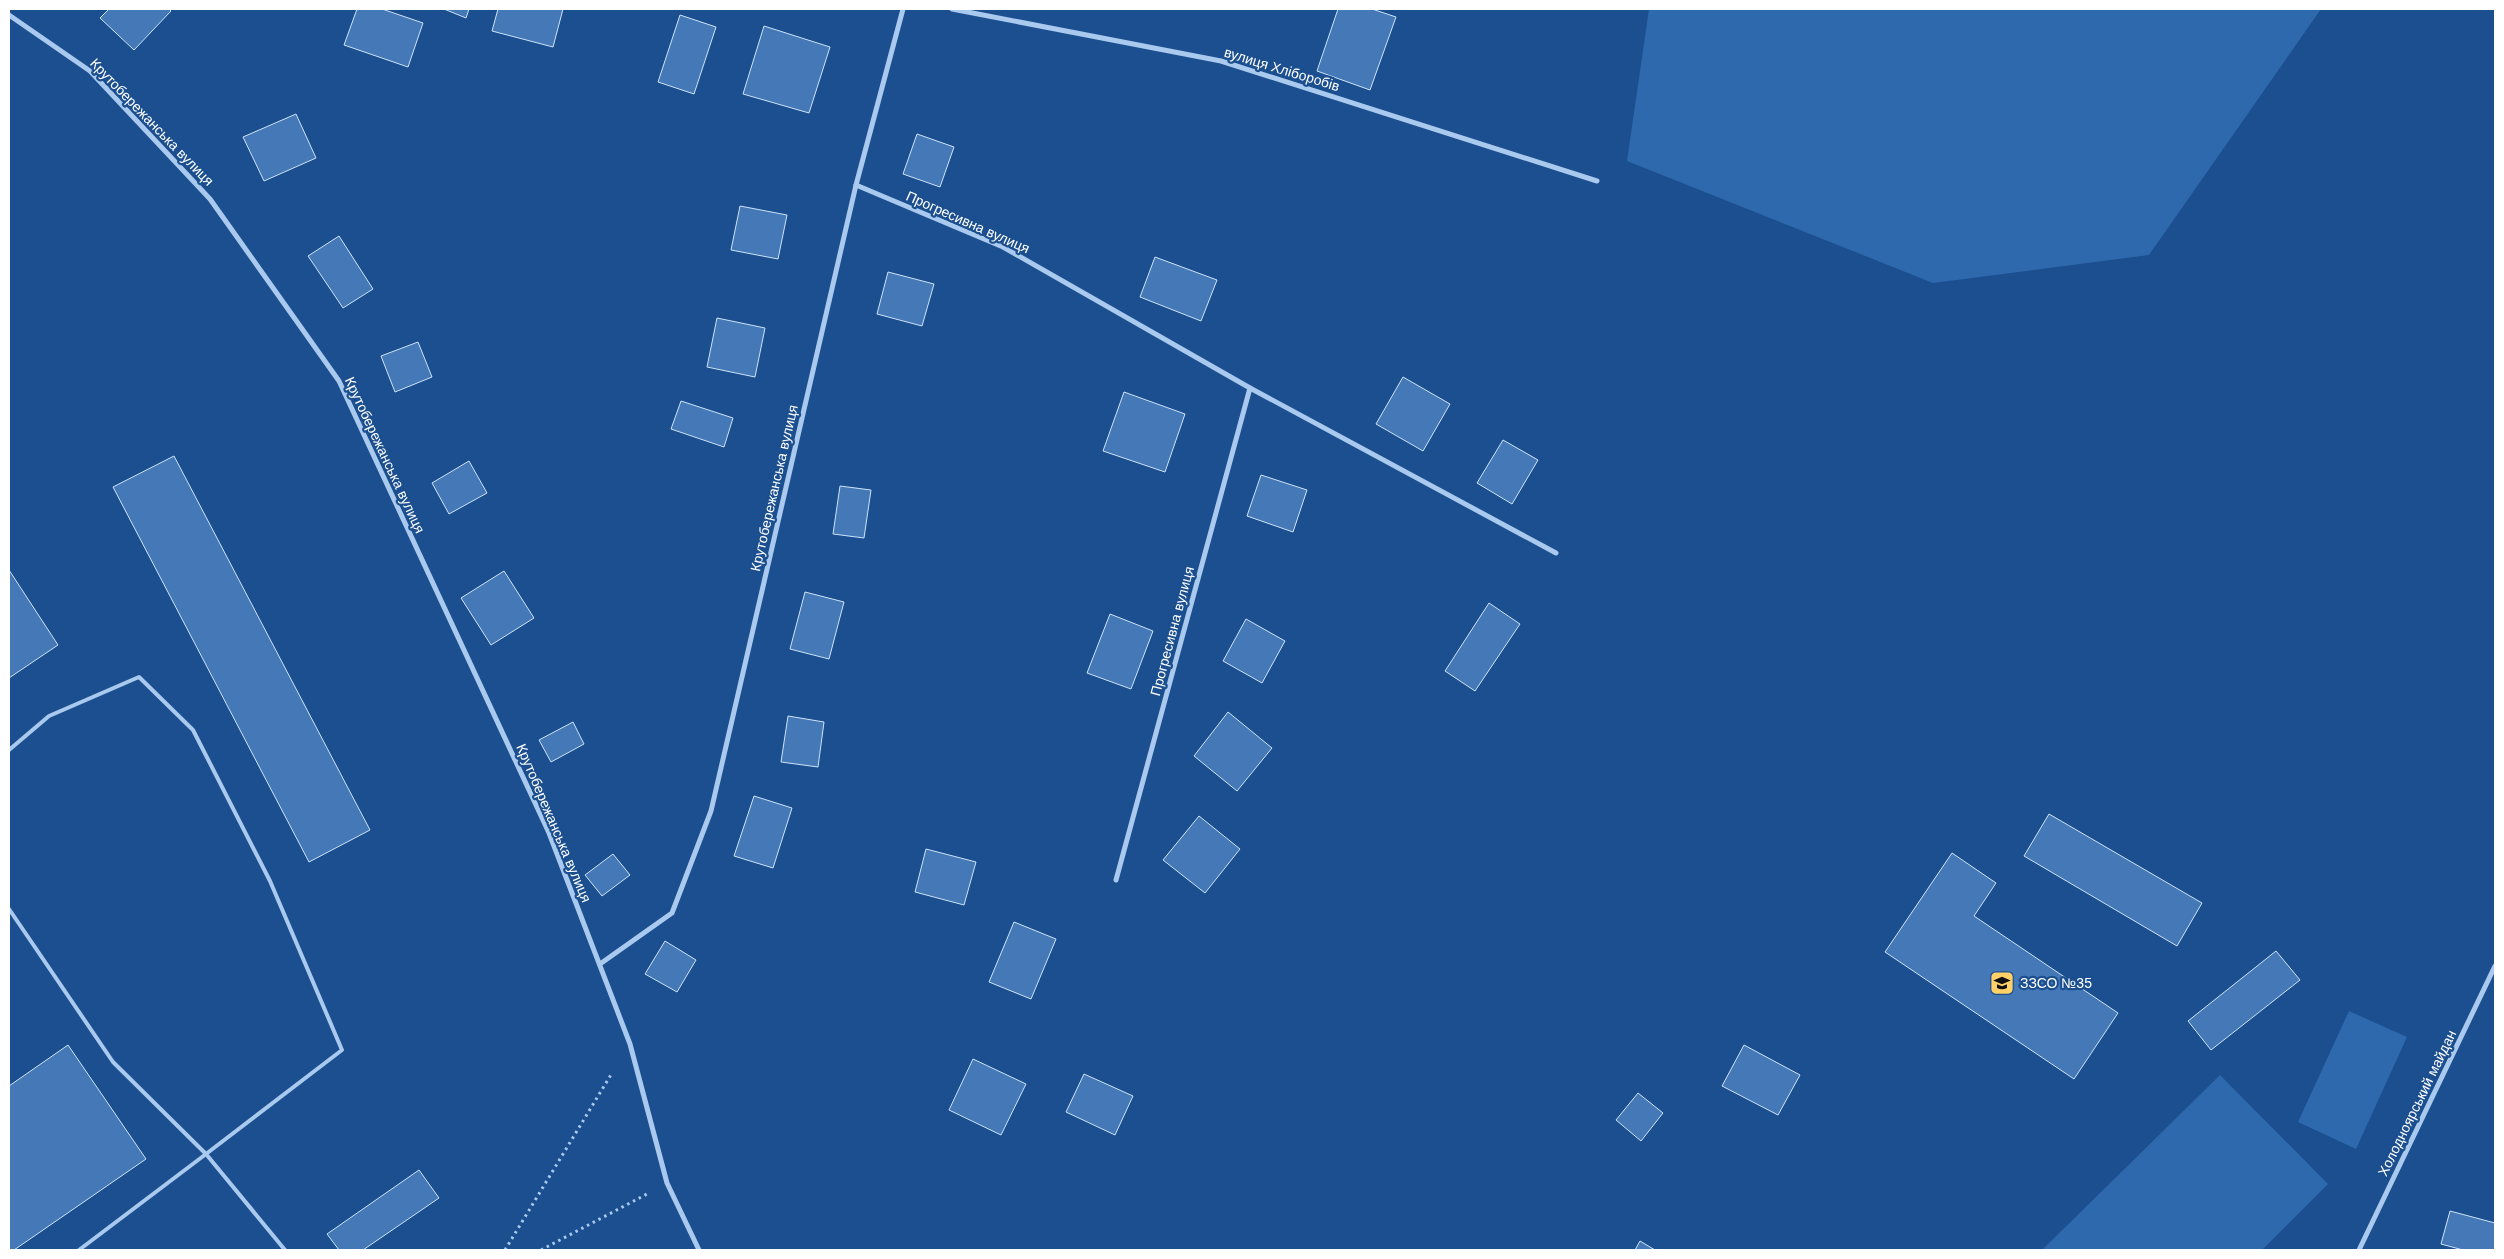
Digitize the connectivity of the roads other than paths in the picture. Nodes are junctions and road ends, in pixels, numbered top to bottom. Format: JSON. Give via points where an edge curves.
{"nodes":[{"id":1,"x":903,"y":9,"type":"edge"},
{"id":2,"x":952,"y":9,"type":"edge"},
{"id":3,"x":9,"y":15,"type":"edge"},
{"id":4,"x":1597,"y":181,"type":"dead end"},
{"id":5,"x":856,"y":185,"type":"junction"},
{"id":6,"x":1250,"y":388,"type":"junction"},
{"id":7,"x":1556,"y":553,"type":"dead end"},
{"id":8,"x":9,"y":750,"type":"edge"},
{"id":9,"x":1116,"y":880,"type":"dead end"},
{"id":10,"x":9,"y":908,"type":"edge"},
{"id":11,"x":600,"y":964,"type":"junction"},
{"id":12,"x":2495,"y":966,"type":"edge"},
{"id":13,"x":206,"y":1154,"type":"junction"},
{"id":14,"x":79,"y":1250,"type":"edge"},
{"id":15,"x":284,"y":1250,"type":"edge"},
{"id":16,"x":698,"y":1250,"type":"edge"},
{"id":17,"x":2359,"y":1250,"type":"edge"}],
"edges":[{"from":1,"to":5,"type":"street","name":"Крутобережанська вулиця"},
{"from":2,"to":4,"type":"street","name":"вулиця Хліборобів","via":[[1221,61]]},
{"from":3,"to":11,"type":"street","name":"Крутобережанська вулиця","via":[[90,71],[210,199],[339,380],[549,833]]},
{"from":5,"to":6,"type":"street","name":"Прогресивна вулиця","via":[[1003,247]]},
{"from":5,"to":11,"type":"street","name":"Крутобережанська вулиця","via":[[711,811],[672,913]]},
{"from":6,"to":7,"type":"street","name":"Прогресивна вулиця"},
{"from":6,"to":9,"type":"street","name":"Прогресивна вулиця"},
{"from":8,"to":13,"type":"lane","via":[[49,716],[139,677],[193,730],[270,881],[342,1050]]},
{"from":10,"to":13,"type":"lane","via":[[113,1062]]},
{"from":11,"to":16,"type":"street","name":"Крутобережанська вулиця","via":[[630,1044],[667,1183]]},
{"from":12,"to":17,"type":"street","name":"Холодноярський майдан"},
{"from":13,"to":14,"type":"lane"},
{"from":13,"to":15,"type":"lane"}]}
